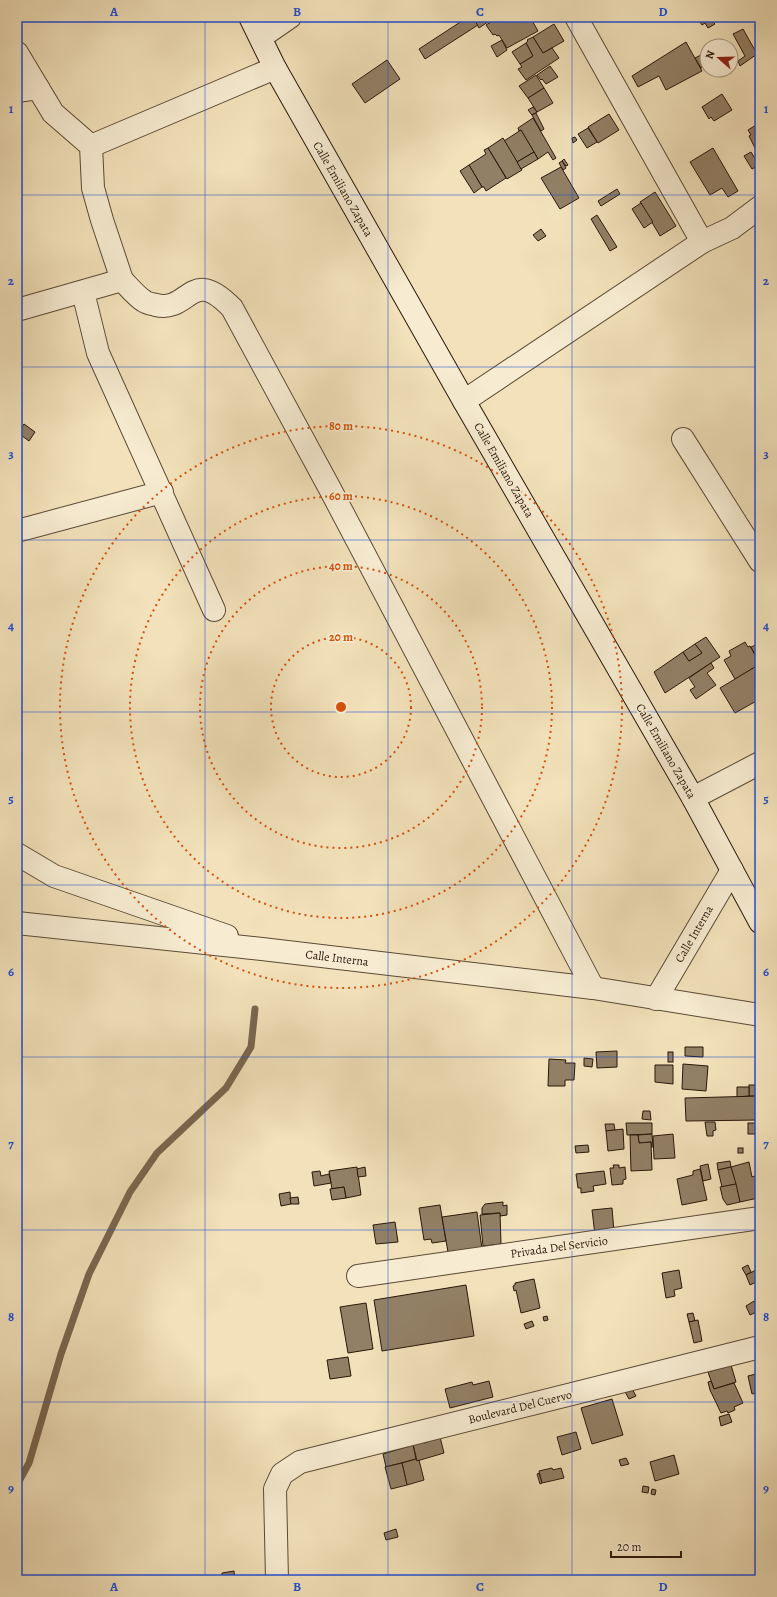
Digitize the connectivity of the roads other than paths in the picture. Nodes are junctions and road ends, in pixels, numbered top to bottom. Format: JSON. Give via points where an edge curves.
{"nodes":[{"id":1,"x":250,"y":17,"type":"edge"},
{"id":2,"x":290,"y":17,"type":"edge"},
{"id":3,"x":576,"y":17,"type":"edge"},
{"id":4,"x":261,"y":37,"type":"junction"},
{"id":5,"x":17,"y":54,"type":"edge"},
{"id":6,"x":275,"y":68,"type":"junction"},
{"id":7,"x":38,"y":88,"type":"junction"},
{"id":8,"x":17,"y":91,"type":"edge"},
{"id":9,"x":91,"y":146,"type":"junction"},
{"id":10,"x":760,"y":207,"type":"edge"},
{"id":11,"x":702,"y":242,"type":"junction"},
{"id":12,"x":122,"y":280,"type":"junction"},
{"id":13,"x":83,"y":292,"type":"junction"},
{"id":14,"x":17,"y":310,"type":"edge"},
{"id":15,"x":464,"y":401,"type":"junction"},
{"id":16,"x":683,"y":439,"type":"dead end"},
{"id":17,"x":162,"y":492,"type":"junction"},
{"id":18,"x":17,"y":531,"type":"edge"},
{"id":19,"x":760,"y":561,"type":"edge"},
{"id":20,"x":214,"y":610,"type":"dead end"},
{"id":21,"x":760,"y":763,"type":"edge"},
{"id":22,"x":693,"y":798,"type":"junction"},
{"id":23,"x":17,"y":854,"type":"edge"},
{"id":24,"x":732,"y":870,"type":"junction"},
{"id":25,"x":760,"y":922,"type":"edge"},
{"id":26,"x":17,"y":923,"type":"edge"},
{"id":27,"x":262,"y":949,"type":"junction"},
{"id":28,"x":593,"y":988,"type":"junction"},
{"id":29,"x":656,"y":999,"type":"junction"},
{"id":30,"x":760,"y":1015,"type":"edge"},
{"id":31,"x":760,"y":1218,"type":"edge"},
{"id":32,"x":358,"y":1276,"type":"dead end"},
{"id":33,"x":760,"y":1347,"type":"edge"},
{"id":34,"x":277,"y":1580,"type":"edge"}],
"edges":[{"from":1,"to":4,"type":"street","name":"Calle Emiliano Zapata"},
{"from":2,"to":4,"type":"street"},
{"from":3,"to":11,"type":"street"},
{"from":4,"to":6,"type":"street","name":"Calle Emiliano Zapata"},
{"from":5,"to":7,"type":"street"},
{"from":6,"to":9,"type":"street"},
{"from":6,"to":15,"type":"street","name":"Calle Emiliano Zapata"},
{"from":7,"to":8,"type":"street"},
{"from":7,"to":9,"type":"street","via":[[53,112]]},
{"from":9,"to":12,"type":"street","via":[[93,188]]},
{"from":10,"to":11,"type":"street","via":[[732,228]]},
{"from":11,"to":15,"type":"street"},
{"from":12,"to":13,"type":"street"},
{"from":12,"to":28,"type":"street","via":[[145,302],[172,306],[193,291],[209,290],[232,308]]},
{"from":13,"to":14,"type":"street"},
{"from":13,"to":17,"type":"street","via":[[98,353]]},
{"from":15,"to":22,"type":"street","name":"Calle Emiliano Zapata"},
{"from":16,"to":19,"type":"street"},
{"from":17,"to":18,"type":"street"},
{"from":17,"to":20,"type":"street"},
{"from":21,"to":22,"type":"street"},
{"from":22,"to":24,"type":"street","name":"Calle Emiliano Zapata"},
{"from":23,"to":27,"type":"street","via":[[54,876]]},
{"from":24,"to":25,"type":"street","name":"Calle Emiliano Zapata"},
{"from":24,"to":29,"type":"street","name":"Calle Interna"},
{"from":26,"to":27,"type":"street","name":"Calle Interna"},
{"from":27,"to":28,"type":"street","name":"Calle Interna"},
{"from":28,"to":29,"type":"street","name":"Calle Interna"},
{"from":29,"to":30,"type":"street","name":"Calle Interna"},
{"from":31,"to":32,"type":"street","name":"Privada Del Servicio"},
{"from":33,"to":34,"type":"street","name":"Boulevard Del Cuervo","via":[[300,1462],[282,1474],[276,1489]]}]}
